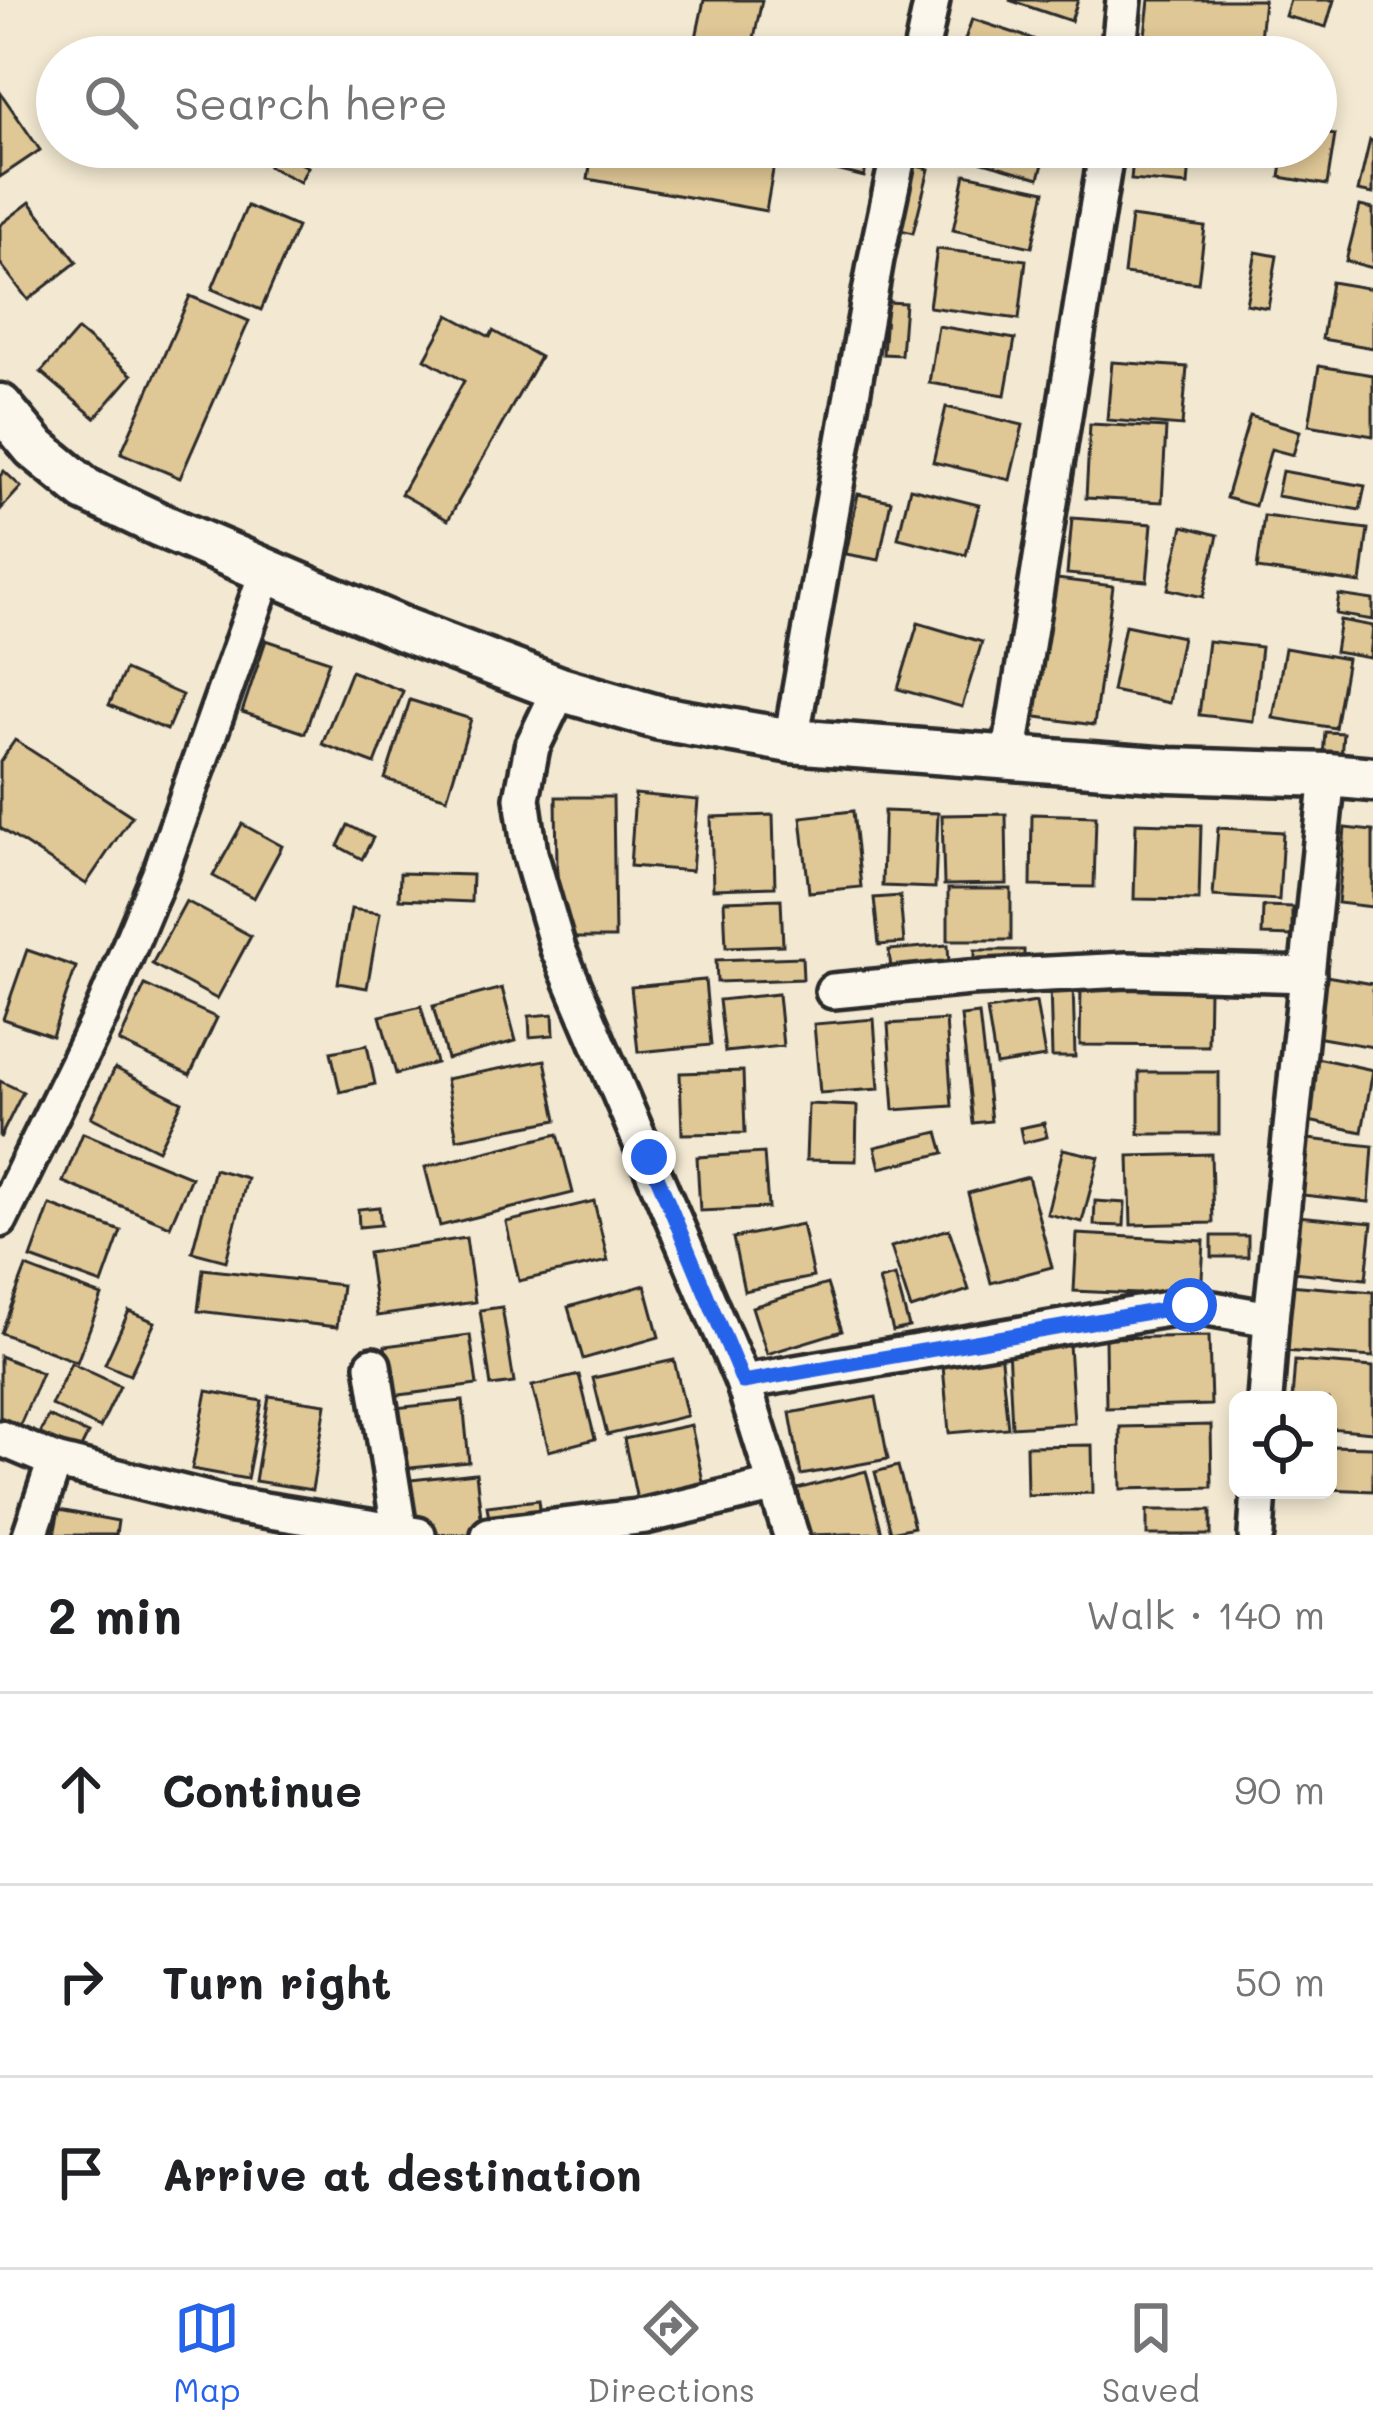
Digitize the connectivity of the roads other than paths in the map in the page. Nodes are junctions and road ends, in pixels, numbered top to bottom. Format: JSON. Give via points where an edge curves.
{"nodes":[{"id":1,"x":932,"y":0,"type":"edge"},
{"id":2,"x":1124,"y":0,"type":"edge"},
{"id":3,"x":924,"y":36,"type":"edge"},
{"id":4,"x":1120,"y":36,"type":"edge"},
{"id":5,"x":896,"y":168,"type":"edge"},
{"id":6,"x":1104,"y":168,"type":"edge"},
{"id":7,"x":0,"y":406,"type":"edge"},
{"id":8,"x":267,"y":571,"type":"junction"},
{"id":9,"x":560,"y":689,"type":"junction"},
{"id":10,"x":791,"y":741,"type":"junction"},
{"id":11,"x":1010,"y":758,"type":"junction"},
{"id":12,"x":1328,"y":775,"type":"junction"},
{"id":13,"x":1372,"y":775,"type":"edge"},
{"id":14,"x":1308,"y":975,"type":"junction"},
{"id":15,"x":833,"y":991,"type":"dead end"},
{"id":16,"x":0,"y":1220,"type":"edge"},
{"id":17,"x":1270,"y":1319,"type":"junction"},
{"id":18,"x":373,"y":1365,"type":"dead end"},
{"id":19,"x":743,"y":1382,"type":"junction"},
{"id":20,"x":1266,"y":1391,"type":"edge"},
{"id":21,"x":0,"y":1436,"type":"edge"},
{"id":22,"x":55,"y":1460,"type":"junction"},
{"id":23,"x":776,"y":1485,"type":"junction"},
{"id":24,"x":1258,"y":1499,"type":"edge"},
{"id":25,"x":406,"y":1534,"type":"edge"},
{"id":26,"x":30,"y":1535,"type":"edge"},
{"id":27,"x":489,"y":1535,"type":"edge"},
{"id":28,"x":791,"y":1535,"type":"edge"},
{"id":29,"x":1256,"y":1535,"type":"edge"}],
"edges":[{"from":1,"to":3,"type":"street"},
{"from":2,"to":4,"type":"street"},
{"from":5,"to":10,"type":"street"},
{"from":6,"to":11,"type":"street"},
{"from":7,"to":8,"type":"street","via":[[86,490]]},
{"from":8,"to":9,"type":"street"},
{"from":8,"to":16,"type":"street","via":[[161,871]]},
{"from":9,"to":10,"type":"street","via":[[660,718]]},
{"from":9,"to":19,"type":"street","via":[[525,781],[530,854],[558,949]]},
{"from":10,"to":11,"type":"street"},
{"from":11,"to":12,"type":"street"},
{"from":12,"to":13,"type":"street"},
{"from":12,"to":14,"type":"street"},
{"from":14,"to":15,"type":"street","via":[[1126,970]]},
{"from":14,"to":17,"type":"street"},
{"from":17,"to":19,"type":"street","via":[[1190,1305]]},
{"from":17,"to":20,"type":"street"},
{"from":18,"to":25,"type":"street"},
{"from":19,"to":23,"type":"street"},
{"from":21,"to":22,"type":"street"},
{"from":22,"to":25,"type":"street","via":[[227,1504]]},
{"from":22,"to":26,"type":"street"},
{"from":23,"to":27,"type":"street","via":[[645,1516]]},
{"from":23,"to":28,"type":"street"},
{"from":24,"to":29,"type":"street"}]}
